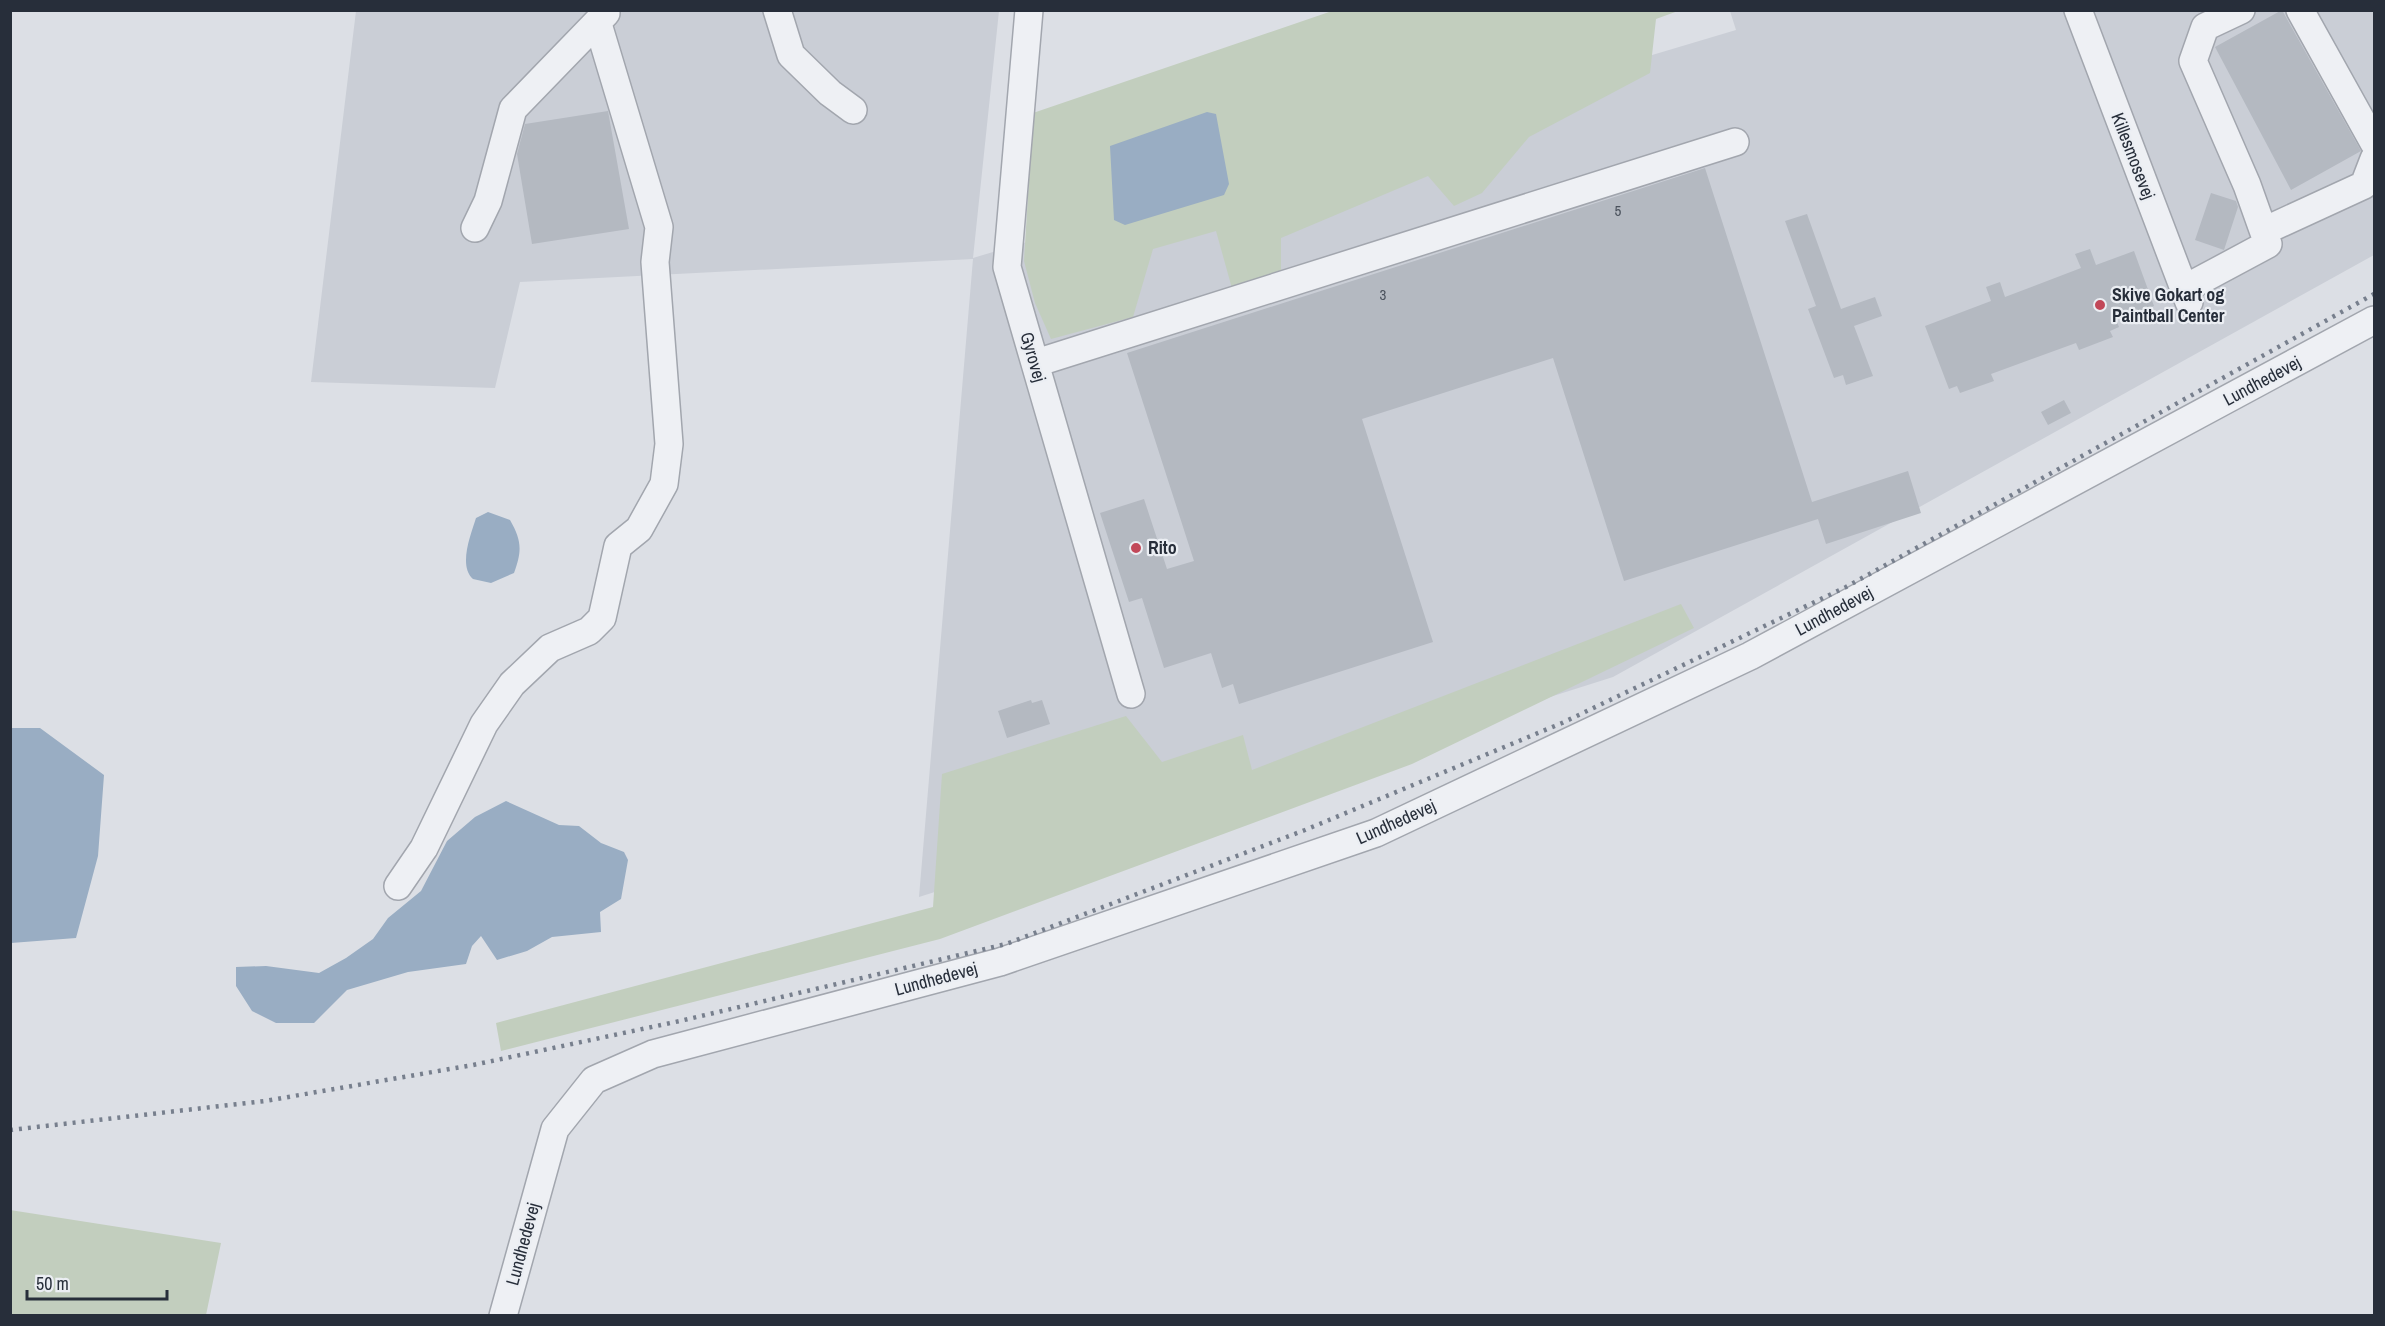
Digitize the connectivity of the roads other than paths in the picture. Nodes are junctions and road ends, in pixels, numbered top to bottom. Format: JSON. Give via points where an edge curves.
{"nodes":[{"id":1,"x":777,"y":10,"type":"edge"},
{"id":2,"x":1029,"y":10,"type":"edge"},
{"id":3,"x":2078,"y":10,"type":"edge"},
{"id":4,"x":2241,"y":10,"type":"edge"},
{"id":5,"x":2300,"y":10,"type":"edge"},
{"id":6,"x":603,"y":17,"type":"edge"},
{"id":7,"x":853,"y":110,"type":"dead end"},
{"id":8,"x":1735,"y":142,"type":"dead end"},
{"id":9,"x":2374,"y":143,"type":"edge"},
{"id":10,"x":2374,"y":159,"type":"edge"},
{"id":11,"x":475,"y":228,"type":"dead end"},
{"id":12,"x":2264,"y":231,"type":"junction"},
{"id":13,"x":2374,"y":320,"type":"edge"},
{"id":14,"x":1036,"y":363,"type":"junction"},
{"id":15,"x":1131,"y":694,"type":"dead end"},
{"id":16,"x":398,"y":886,"type":"dead end"},
{"id":17,"x":503,"y":1316,"type":"edge"}],
"edges":[{"from":1,"to":7,"type":"street","via":[[791,55]]},
{"from":2,"to":14,"type":"street","name":"Gyrovej","via":[[1007,267]]},
{"from":3,"to":12,"type":"street","name":"Killesmosevej","via":[[2186,295],[2268,244]]},
{"from":4,"to":12,"type":"street","via":[[2205,27],[2193,61]]},
{"from":5,"to":9,"type":"street"},
{"from":6,"to":11,"type":"street","via":[[513,109],[488,201]]},
{"from":6,"to":16,"type":"street","via":[[659,226],[655,262],[669,444],[664,484],[639,529],[618,546],[602,618],[589,631],[550,648],[512,684],[484,724],[424,848]]},
{"from":8,"to":14,"type":"street"},
{"from":10,"to":12,"type":"street","via":[[2364,185]]},
{"from":13,"to":17,"type":"street","name":"Lundhedevej","via":[[1750,656],[1376,833],[1000,962],[653,1054],[594,1080],[555,1129]]},
{"from":14,"to":15,"type":"street","name":"Gyrovej"}]}
